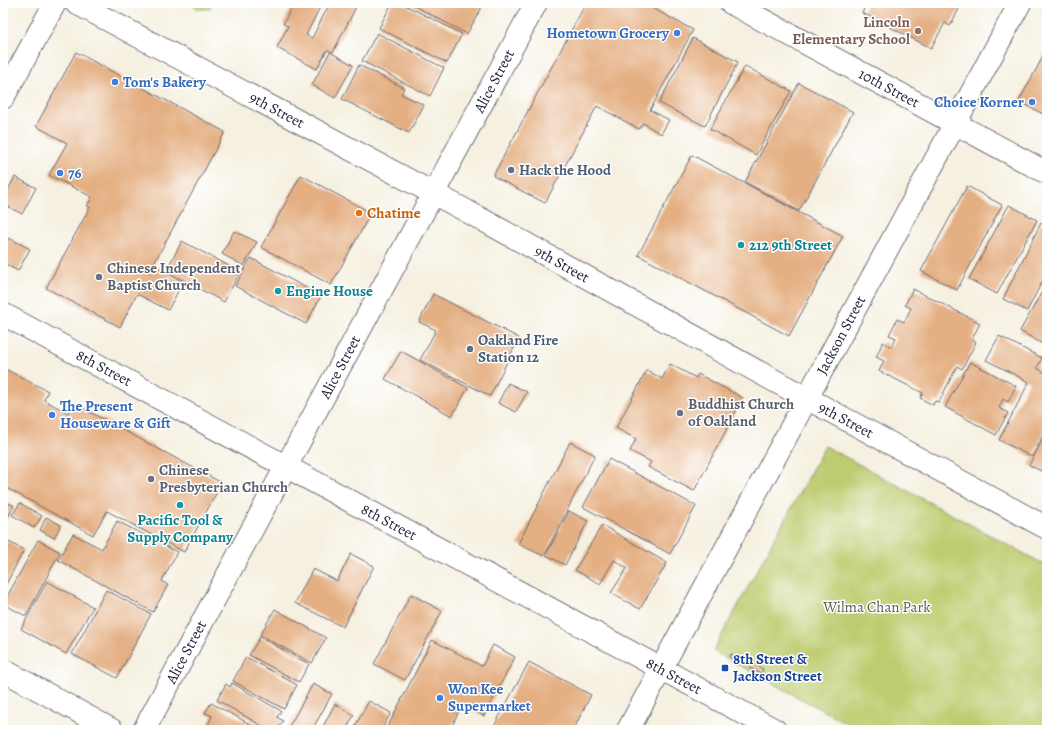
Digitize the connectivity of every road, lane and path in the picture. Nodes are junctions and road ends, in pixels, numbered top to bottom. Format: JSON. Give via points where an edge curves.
{"nodes":[{"id":1,"x":55,"y":3,"type":"edge"},
{"id":2,"x":76,"y":3,"type":"edge"},
{"id":3,"x":536,"y":3,"type":"edge"},
{"id":4,"x":731,"y":3,"type":"edge"},
{"id":5,"x":1020,"y":3,"type":"edge"},
{"id":6,"x":3,"y":98,"type":"edge"},
{"id":7,"x":955,"y":124,"type":"junction"},
{"id":8,"x":1047,"y":173,"type":"edge"},
{"id":9,"x":434,"y":193,"type":"junction"},
{"id":10,"x":3,"y":314,"type":"edge"},
{"id":11,"x":807,"y":398,"type":"junction"},
{"id":12,"x":286,"y":467,"type":"junction"},
{"id":13,"x":1047,"y":528,"type":"edge"},
{"id":14,"x":661,"y":669,"type":"junction"},
{"id":15,"x":3,"y":670,"type":"edge"},
{"id":16,"x":112,"y":730,"type":"edge"},
{"id":17,"x":144,"y":730,"type":"edge"},
{"id":18,"x":628,"y":730,"type":"edge"},
{"id":19,"x":775,"y":730,"type":"edge"}],
"edges":[{"from":1,"to":6,"type":"street"},
{"from":2,"to":9,"type":"street","name":"9th Street"},
{"from":3,"to":9,"type":"street","name":"Alice Street"},
{"from":4,"to":7,"type":"street","name":"10th Street"},
{"from":5,"to":7,"type":"street","name":"Jackson Street"},
{"from":7,"to":8,"type":"street","name":"10th Street"},
{"from":7,"to":11,"type":"street","name":"Jackson Street"},
{"from":9,"to":11,"type":"street","name":"9th Street"},
{"from":9,"to":12,"type":"street","name":"Alice Street"},
{"from":10,"to":12,"type":"street","name":"8th Street"},
{"from":11,"to":13,"type":"street","name":"9th Street"},
{"from":11,"to":14,"type":"street","name":"Jackson Street"},
{"from":12,"to":14,"type":"street","name":"8th Street"},
{"from":12,"to":17,"type":"street","name":"Alice Street"},
{"from":14,"to":18,"type":"street","name":"Jackson Street"},
{"from":14,"to":19,"type":"street","name":"8th Street"},
{"from":15,"to":16,"type":"street"}]}
